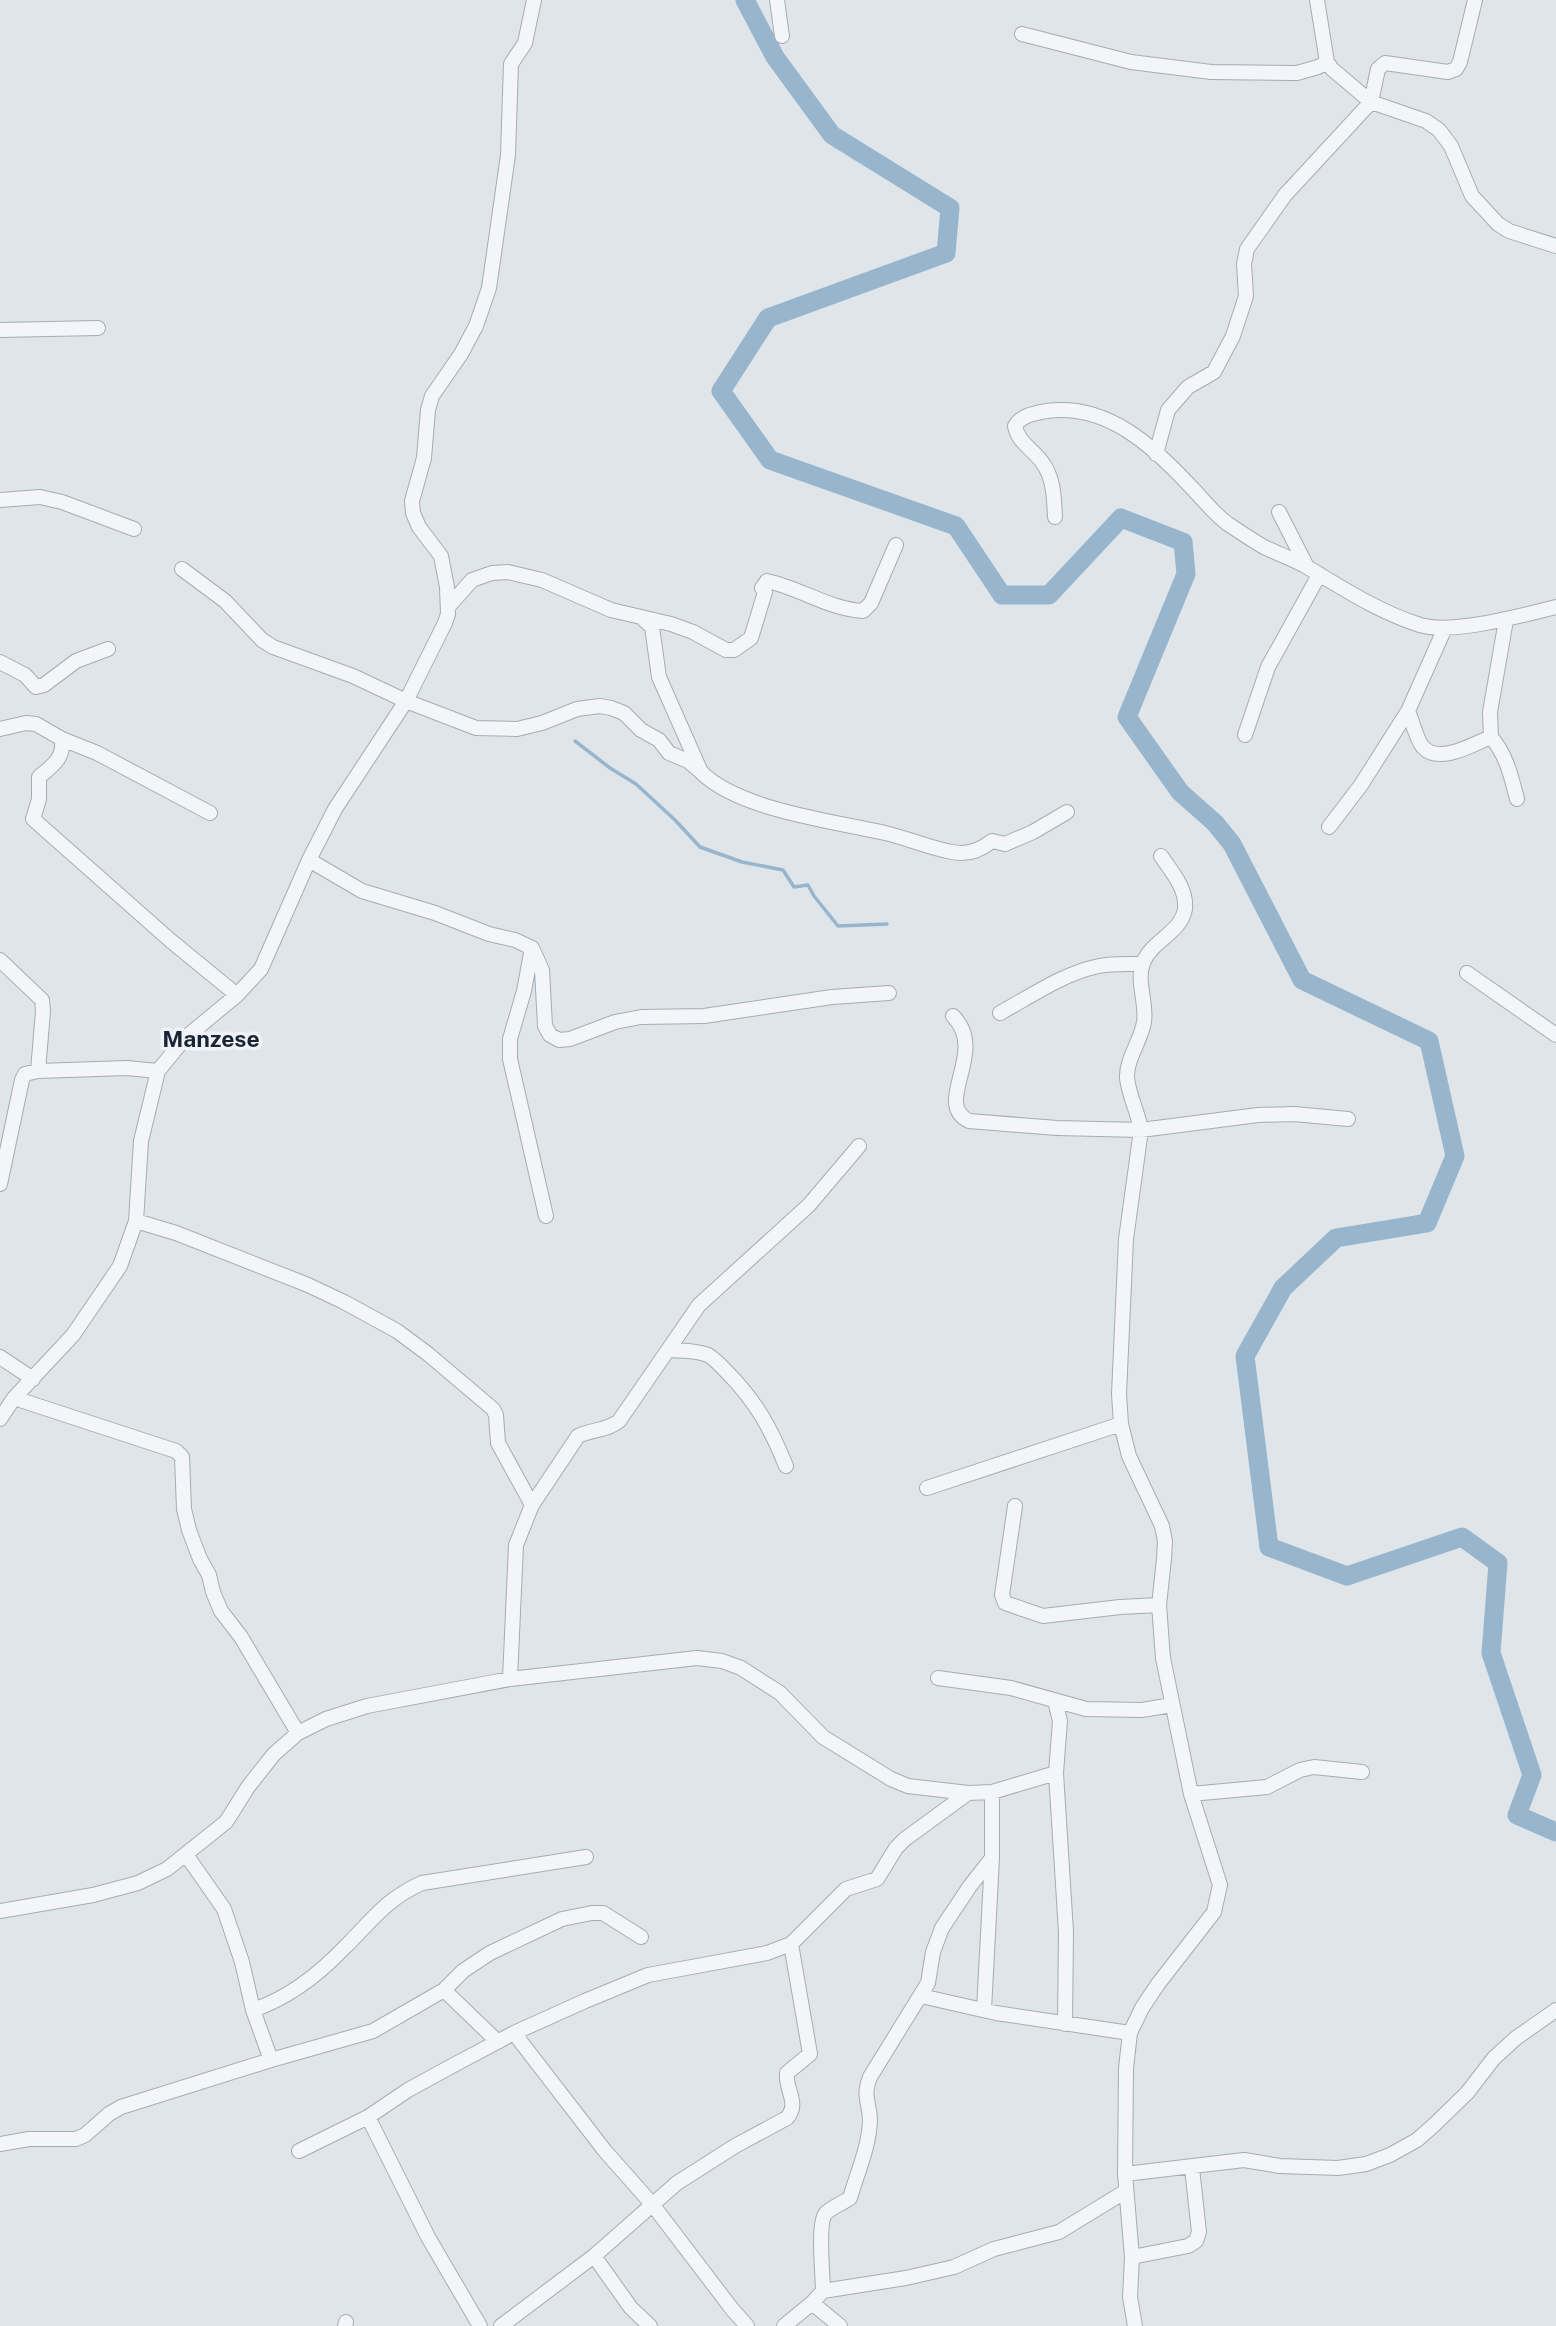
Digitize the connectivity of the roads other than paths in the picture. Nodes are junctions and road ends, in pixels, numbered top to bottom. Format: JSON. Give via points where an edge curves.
{"nodes":[{"id":1,"x":534,"y":0,"type":"edge"},
{"id":2,"x":777,"y":0,"type":"edge"},
{"id":3,"x":1317,"y":0,"type":"edge"},
{"id":4,"x":1475,"y":0,"type":"edge"},
{"id":5,"x":1022,"y":34,"type":"dead end"},
{"id":6,"x":782,"y":36,"type":"dead end"},
{"id":7,"x":1327,"y":62,"type":"junction"},
{"id":8,"x":1371,"y":102,"type":"junction"},
{"id":9,"x":1556,"y":246,"type":"edge"},
{"id":10,"x":98,"y":328,"type":"dead end"},
{"id":11,"x":0,"y":330,"type":"edge"},
{"id":12,"x":1156,"y":454,"type":"junction"},
{"id":13,"x":0,"y":500,"type":"edge"},
{"id":14,"x":1279,"y":512,"type":"dead end"},
{"id":15,"x":1055,"y":517,"type":"dead end"},
{"id":16,"x":134,"y":529,"type":"dead end"},
{"id":17,"x":896,"y":545,"type":"dead end"},
{"id":18,"x":182,"y":569,"type":"dead end"},
{"id":19,"x":1313,"y":571,"type":"junction"},
{"id":20,"x":447,"y":607,"type":"junction"},
{"id":21,"x":1556,"y":607,"type":"edge"},
{"id":22,"x":640,"y":616,"type":"junction"},
{"id":23,"x":1506,"y":620,"type":"junction"},
{"id":24,"x":1445,"y":628,"type":"junction"},
{"id":25,"x":108,"y":649,"type":"dead end"},
{"id":26,"x":0,"y":662,"type":"edge"},
{"id":27,"x":406,"y":701,"type":"junction"},
{"id":28,"x":1408,"y":711,"type":"junction"},
{"id":29,"x":0,"y":729,"type":"edge"},
{"id":30,"x":1245,"y":735,"type":"dead end"},
{"id":31,"x":1491,"y":737,"type":"junction"},
{"id":32,"x":62,"y":739,"type":"junction"},
{"id":33,"x":701,"y":772,"type":"junction"},
{"id":34,"x":1517,"y":799,"type":"dead end"},
{"id":35,"x":1067,"y":812,"type":"dead end"},
{"id":36,"x":210,"y":813,"type":"dead end"},
{"id":37,"x":1329,"y":827,"type":"dead end"},
{"id":38,"x":1161,"y":856,"type":"dead end"},
{"id":39,"x":309,"y":860,"type":"junction"},
{"id":40,"x":532,"y":948,"type":"junction"},
{"id":41,"x":0,"y":960,"type":"edge"},
{"id":42,"x":1142,"y":964,"type":"junction"},
{"id":43,"x":1467,"y":973,"type":"dead end"},
{"id":44,"x":889,"y":993,"type":"dead end"},
{"id":45,"x":237,"y":995,"type":"junction"},
{"id":46,"x":1000,"y":1013,"type":"dead end"},
{"id":47,"x":953,"y":1016,"type":"dead end"},
{"id":48,"x":1556,"y":1035,"type":"edge"},
{"id":49,"x":38,"y":1071,"type":"junction"},
{"id":50,"x":158,"y":1071,"type":"junction"},
{"id":51,"x":1349,"y":1119,"type":"dead end"},
{"id":52,"x":1141,"y":1130,"type":"junction"},
{"id":53,"x":859,"y":1146,"type":"dead end"},
{"id":54,"x":0,"y":1184,"type":"edge"},
{"id":55,"x":546,"y":1216,"type":"dead end"},
{"id":56,"x":136,"y":1221,"type":"junction"},
{"id":57,"x":669,"y":1350,"type":"junction"},
{"id":58,"x":0,"y":1357,"type":"edge"},
{"id":59,"x":33,"y":1379,"type":"junction"},
{"id":60,"x":14,"y":1398,"type":"junction"},
{"id":61,"x":0,"y":1419,"type":"edge"},
{"id":62,"x":1121,"y":1424,"type":"junction"},
{"id":63,"x":786,"y":1466,"type":"dead end"},
{"id":64,"x":927,"y":1488,"type":"dead end"},
{"id":65,"x":532,"y":1505,"type":"junction"},
{"id":66,"x":1015,"y":1506,"type":"dead end"},
{"id":67,"x":1158,"y":1605,"type":"junction"},
{"id":68,"x":938,"y":1678,"type":"dead end"},
{"id":69,"x":510,"y":1679,"type":"junction"},
{"id":70,"x":1055,"y":1701,"type":"junction"},
{"id":71,"x":1172,"y":1705,"type":"junction"},
{"id":72,"x":298,"y":1733,"type":"junction"},
{"id":73,"x":1362,"y":1772,"type":"dead end"},
{"id":74,"x":1056,"y":1773,"type":"junction"},
{"id":75,"x":992,"y":1792,"type":"junction"},
{"id":76,"x":968,"y":1793,"type":"junction"},
{"id":77,"x":1191,"y":1794,"type":"junction"},
{"id":78,"x":187,"y":1856,"type":"junction"},
{"id":79,"x":586,"y":1857,"type":"dead end"},
{"id":80,"x":992,"y":1858,"type":"junction"},
{"id":81,"x":0,"y":1911,"type":"edge"},
{"id":82,"x":641,"y":1937,"type":"dead end"},
{"id":83,"x":791,"y":1944,"type":"junction"},
{"id":84,"x":444,"y":1990,"type":"junction"},
{"id":85,"x":921,"y":1996,"type":"junction"},
{"id":86,"x":253,"y":2010,"type":"junction"},
{"id":87,"x":984,"y":2010,"type":"junction"},
{"id":88,"x":1556,"y":2010,"type":"edge"},
{"id":89,"x":1065,"y":2024,"type":"junction"},
{"id":90,"x":514,"y":2033,"type":"junction"},
{"id":91,"x":1130,"y":2033,"type":"junction"},
{"id":92,"x":498,"y":2042,"type":"junction"},
{"id":93,"x":271,"y":2060,"type":"junction"},
{"id":94,"x":368,"y":2117,"type":"junction"},
{"id":95,"x":0,"y":2144,"type":"edge"},
{"id":96,"x":299,"y":2151,"type":"dead end"},
{"id":97,"x":1192,"y":2168,"type":"junction"},
{"id":98,"x":1125,"y":2174,"type":"junction"},
{"id":99,"x":1126,"y":2191,"type":"junction"},
{"id":100,"x":652,"y":2204,"type":"junction"},
{"id":101,"x":594,"y":2256,"type":"junction"},
{"id":102,"x":1132,"y":2258,"type":"junction"},
{"id":103,"x":823,"y":2291,"type":"junction"},
{"id":104,"x":812,"y":2303,"type":"junction"},
{"id":105,"x":480,"y":2326,"type":"edge"},
{"id":106,"x":500,"y":2326,"type":"edge"},
{"id":107,"x":650,"y":2326,"type":"edge"},
{"id":108,"x":747,"y":2326,"type":"edge"},
{"id":109,"x":784,"y":2326,"type":"edge"},
{"id":110,"x":840,"y":2326,"type":"edge"},
{"id":111,"x":1135,"y":2326,"type":"edge"}],
"edges":[{"from":1,"to":20,"type":"street","via":[[524,43],[511,64],[508,155],[489,288],[476,326],[432,396],[425,458],[412,500],[419,527],[441,556]]},
{"from":2,"to":6,"type":"street"},
{"from":3,"to":7,"type":"street"},
{"from":4,"to":8,"type":"street","via":[[1456,69],[1448,72],[1385,63],[1378,69]]},
{"from":5,"to":7,"type":"street","via":[[1131,62],[1211,72],[1297,73]]},
{"from":7,"to":8,"type":"street"},
{"from":8,"to":9,"type":"street","via":[[1439,130],[1451,146],[1472,196],[1487,214],[1509,231]]},
{"from":8,"to":12,"type":"street","via":[[1285,195],[1247,248],[1246,296],[1233,336],[1214,372],[1188,387],[1168,410]]},
{"from":10,"to":11,"type":"street"},
{"from":12,"to":15,"type":"street","via":[[1113,421],[1090,412],[1057,410],[1018,420],[1016,431],[1021,440],[1049,474]]},
{"from":12,"to":19,"type":"street","via":[[1224,521]]},
{"from":13,"to":16,"type":"street","via":[[40,497]]},
{"from":14,"to":19,"type":"street"},
{"from":17,"to":22,"type":"street","via":[[871,603],[863,611],[848,610],[767,581],[751,638],[734,650]]},
{"from":18,"to":27,"type":"street","via":[[225,601],[273,647]]},
{"from":19,"to":24,"type":"street","via":[[1395,616]]},
{"from":19,"to":30,"type":"street","via":[[1268,667]]},
{"from":20,"to":22,"type":"street","via":[[472,580],[508,572]]},
{"from":20,"to":27,"type":"street","via":[[445,623]]},
{"from":21,"to":23,"type":"street"},
{"from":22,"to":33,"type":"street","via":[[652,627],[659,677]]},
{"from":23,"to":24,"type":"street"},
{"from":23,"to":31,"type":"street","via":[[1490,712]]},
{"from":24,"to":28,"type":"street"},
{"from":25,"to":26,"type":"street","via":[[76,661],[36,687],[25,675]]},
{"from":27,"to":33,"type":"street","via":[[476,728],[495,730],[542,723],[577,709],[611,708]]},
{"from":27,"to":39,"type":"street","via":[[335,809]]},
{"from":28,"to":31,"type":"street","via":[[1422,746],[1431,753],[1443,755]]},
{"from":28,"to":37,"type":"street"},
{"from":29,"to":32,"type":"street","via":[[36,724]]},
{"from":31,"to":34,"type":"street","via":[[1507,760]]},
{"from":32,"to":36,"type":"street"},
{"from":32,"to":45,"type":"street","via":[[59,760],[39,777],[33,819]]},
{"from":33,"to":35,"type":"street","via":[[729,790],[771,807],[954,853],[981,850],[992,841],[1005,844]]},
{"from":38,"to":42,"type":"street","via":[[1182,890],[1184,911],[1180,922]]},
{"from":39,"to":40,"type":"street","via":[[362,891]]},
{"from":39,"to":45,"type":"street","via":[[261,968]]},
{"from":40,"to":44,"type":"street","via":[[542,970],[545,1027],[559,1040],[641,1017],[704,1016],[793,1001]]},
{"from":40,"to":55,"type":"street","via":[[510,1039],[510,1059]]},
{"from":41,"to":49,"type":"street","via":[[42,1000]]},
{"from":42,"to":46,"type":"street","via":[[1096,966]]},
{"from":42,"to":52,"type":"street","via":[[1144,1022],[1127,1077]]},
{"from":43,"to":48,"type":"street"},
{"from":45,"to":50,"type":"street","via":[[185,1038]]},
{"from":47,"to":52,"type":"street","via":[[965,1036],[956,1096],[961,1117],[1057,1128]]},
{"from":49,"to":50,"type":"street"},
{"from":49,"to":54,"type":"street","via":[[25,1074],[22,1080]]},
{"from":50,"to":56,"type":"street","via":[[141,1142]]},
{"from":51,"to":52,"type":"street","via":[[1258,1115]]},
{"from":52,"to":62,"type":"street","via":[[1126,1239]]},
{"from":53,"to":57,"type":"street","via":[[808,1205],[699,1305]]},
{"from":56,"to":59,"type":"street","via":[[120,1266],[73,1335]]},
{"from":56,"to":65,"type":"street","via":[[308,1285],[397,1331],[493,1409],[498,1443]]},
{"from":57,"to":63,"type":"street","via":[[710,1356],[726,1371],[760,1410]]},
{"from":57,"to":65,"type":"street","via":[[619,1421],[578,1436]]},
{"from":58,"to":59,"type":"street"},
{"from":59,"to":60,"type":"street"},
{"from":60,"to":61,"type":"street"},
{"from":60,"to":72,"type":"street","via":[[176,1451],[182,1457],[184,1509],[213,1592]]},
{"from":62,"to":64,"type":"street"},
{"from":62,"to":67,"type":"street","via":[[1129,1456],[1165,1541]]},
{"from":65,"to":69,"type":"street","via":[[516,1545]]},
{"from":66,"to":67,"type":"street","via":[[1002,1595],[1005,1603],[1043,1616]]},
{"from":67,"to":71,"type":"street"},
{"from":68,"to":70,"type":"street","via":[[1011,1688]]},
{"from":69,"to":72,"type":"street","via":[[367,1706]]},
{"from":69,"to":76,"type":"street","via":[[697,1658],[722,1661],[780,1693],[823,1737],[891,1779],[908,1786]]},
{"from":70,"to":71,"type":"street","via":[[1112,1711]]},
{"from":70,"to":74,"type":"street","via":[[1060,1721]]},
{"from":71,"to":77,"type":"street"},
{"from":72,"to":78,"type":"street","via":[[274,1754],[226,1822]]},
{"from":73,"to":77,"type":"street","via":[[1314,1767],[1300,1769],[1267,1787]]},
{"from":74,"to":75,"type":"street"},
{"from":74,"to":89,"type":"street","via":[[1066,1932]]},
{"from":75,"to":76,"type":"street"},
{"from":75,"to":80,"type":"street"},
{"from":76,"to":83,"type":"street","via":[[905,1839],[877,1879],[846,1889]]},
{"from":77,"to":91,"type":"street","via":[[1220,1885],[1218,1900],[1214,1912],[1142,2008]]},
{"from":78,"to":81,"type":"street","via":[[138,1883]]},
{"from":78,"to":86,"type":"street","via":[[224,1909]]},
{"from":79,"to":86,"type":"street","via":[[422,1883],[401,1892],[312,1978],[277,2002]]},
{"from":80,"to":85,"type":"street","via":[[943,1928]]},
{"from":80,"to":87,"type":"street"},
{"from":82,"to":84,"type":"street","via":[[603,1913],[562,1919],[490,1953]]},
{"from":83,"to":90,"type":"street","via":[[767,1953],[648,1975]]},
{"from":83,"to":100,"type":"street","via":[[810,2054],[787,2073],[792,2112],[677,2183]]},
{"from":84,"to":92,"type":"street"},
{"from":84,"to":93,"type":"street","via":[[373,2031]]},
{"from":85,"to":87,"type":"street"},
{"from":85,"to":103,"type":"street","via":[[866,2088],[869,2132],[850,2198],[823,2216]]},
{"from":86,"to":93,"type":"street"},
{"from":87,"to":89,"type":"street"},
{"from":88,"to":97,"type":"street","via":[[1494,2058],[1467,2093],[1417,2140],[1390,2155],[1338,2168],[1244,2160]]},
{"from":89,"to":91,"type":"street"},
{"from":90,"to":92,"type":"street"},
{"from":90,"to":100,"type":"street"},
{"from":91,"to":98,"type":"street"},
{"from":92,"to":94,"type":"street"},
{"from":93,"to":95,"type":"street","via":[[121,2107],[76,2139]]},
{"from":94,"to":96,"type":"street"},
{"from":94,"to":105,"type":"street","via":[[428,2237]]},
{"from":97,"to":98,"type":"street"},
{"from":97,"to":102,"type":"street","via":[[1196,2241]]},
{"from":98,"to":99,"type":"street"},
{"from":99,"to":102,"type":"street"},
{"from":99,"to":103,"type":"street","via":[[1059,2232],[994,2249],[954,2267]]},
{"from":100,"to":101,"type":"street"},
{"from":100,"to":108,"type":"street"},
{"from":101,"to":106,"type":"street"},
{"from":101,"to":107,"type":"street","via":[[631,2308]]},
{"from":102,"to":111,"type":"street","via":[[1130,2297]]},
{"from":103,"to":104,"type":"street"},
{"from":104,"to":109,"type":"street"},
{"from":104,"to":110,"type":"street"}]}
